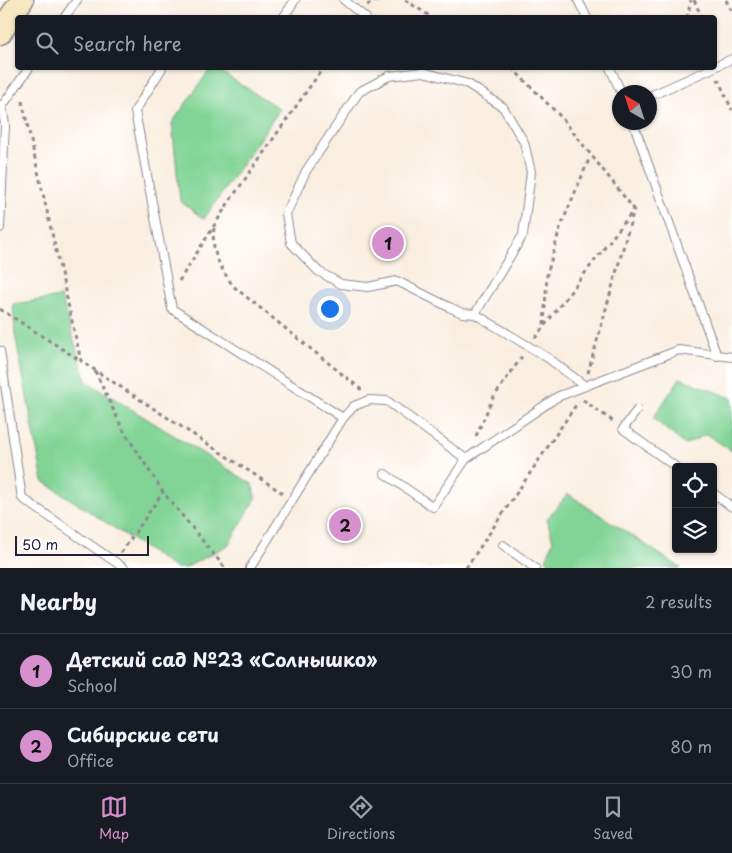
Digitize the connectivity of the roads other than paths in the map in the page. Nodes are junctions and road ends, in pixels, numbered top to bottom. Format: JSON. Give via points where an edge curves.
{"nodes":[{"id":1,"x":22,"y":0,"type":"edge"},
{"id":2,"x":77,"y":0,"type":"edge"},
{"id":3,"x":295,"y":0,"type":"edge"},
{"id":4,"x":344,"y":0,"type":"edge"},
{"id":5,"x":578,"y":0,"type":"edge"},
{"id":6,"x":66,"y":15,"type":"edge"},
{"id":7,"x":286,"y":15,"type":"edge"},
{"id":8,"x":362,"y":15,"type":"edge"},
{"id":9,"x":586,"y":15,"type":"edge"},
{"id":10,"x":0,"y":33,"type":"edge"},
{"id":11,"x":732,"y":59,"type":"edge"},
{"id":12,"x":717,"y":68,"type":"edge"},
{"id":13,"x":28,"y":70,"type":"edge"},
{"id":14,"x":161,"y":70,"type":"edge"},
{"id":15,"x":412,"y":70,"type":"edge"},
{"id":16,"x":611,"y":70,"type":"edge"},
{"id":17,"x":713,"y":70,"type":"edge"},
{"id":18,"x":618,"y":85,"type":"edge"},
{"id":19,"x":657,"y":93,"type":"edge"},
{"id":20,"x":1,"y":107,"type":"edge"},
{"id":21,"x":637,"y":130,"type":"edge"},
{"id":22,"x":0,"y":228,"type":"edge"},
{"id":23,"x":475,"y":314,"type":"junction"},
{"id":24,"x":0,"y":351,"type":"edge"},
{"id":25,"x":717,"y":356,"type":"junction"},
{"id":26,"x":732,"y":357,"type":"edge"},
{"id":27,"x":585,"y":386,"type":"junction"},
{"id":28,"x":637,"y":410,"type":"dead end"},
{"id":29,"x":343,"y":418,"type":"junction"},
{"id":30,"x":466,"y":458,"type":"junction"},
{"id":31,"x":672,"y":464,"type":"edge"},
{"id":32,"x":385,"y":474,"type":"dead end"},
{"id":33,"x":717,"y":496,"type":"edge"},
{"id":34,"x":732,"y":507,"type":"edge"},
{"id":35,"x":503,"y":545,"type":"dead end"},
{"id":36,"x":124,"y":568,"type":"edge"},
{"id":37,"x":250,"y":568,"type":"edge"},
{"id":38,"x":535,"y":568,"type":"edge"}],
"edges":[{"from":1,"to":10,"type":"main road"},
{"from":2,"to":6,"type":"lane"},
{"from":3,"to":7,"type":"lane"},
{"from":4,"to":8,"type":"lane"},
{"from":5,"to":9,"type":"lane"},
{"from":11,"to":12,"type":"lane"},
{"from":13,"to":20,"type":"lane"},
{"from":14,"to":29,"type":"lane","via":[[135,111],[172,309]]},
{"from":15,"to":23,"type":"lane","via":[[468,84],[503,107],[524,142],[532,172],[523,235]]},
{"from":15,"to":23,"type":"lane","via":[[389,76],[359,92],[335,126],[306,171],[286,214],[291,243],[318,271],[342,284],[368,287],[397,281],[462,313]]},
{"from":16,"to":18,"type":"lane"},
{"from":17,"to":19,"type":"lane"},
{"from":20,"to":22,"type":"lane","via":[[5,125]]},
{"from":21,"to":25,"type":"lane"},
{"from":23,"to":27,"type":"lane"},
{"from":24,"to":36,"type":"lane","via":[[22,498]]},
{"from":25,"to":26,"type":"lane"},
{"from":25,"to":27,"type":"lane","via":[[679,350]]},
{"from":27,"to":30,"type":"lane","via":[[557,397]]},
{"from":28,"to":31,"type":"lane","via":[[623,429]]},
{"from":29,"to":30,"type":"lane","via":[[354,406],[369,400],[387,401]]},
{"from":29,"to":37,"type":"lane"},
{"from":30,"to":32,"type":"lane","via":[[433,507]]},
{"from":33,"to":34,"type":"lane"},
{"from":35,"to":38,"type":"lane"}]}
